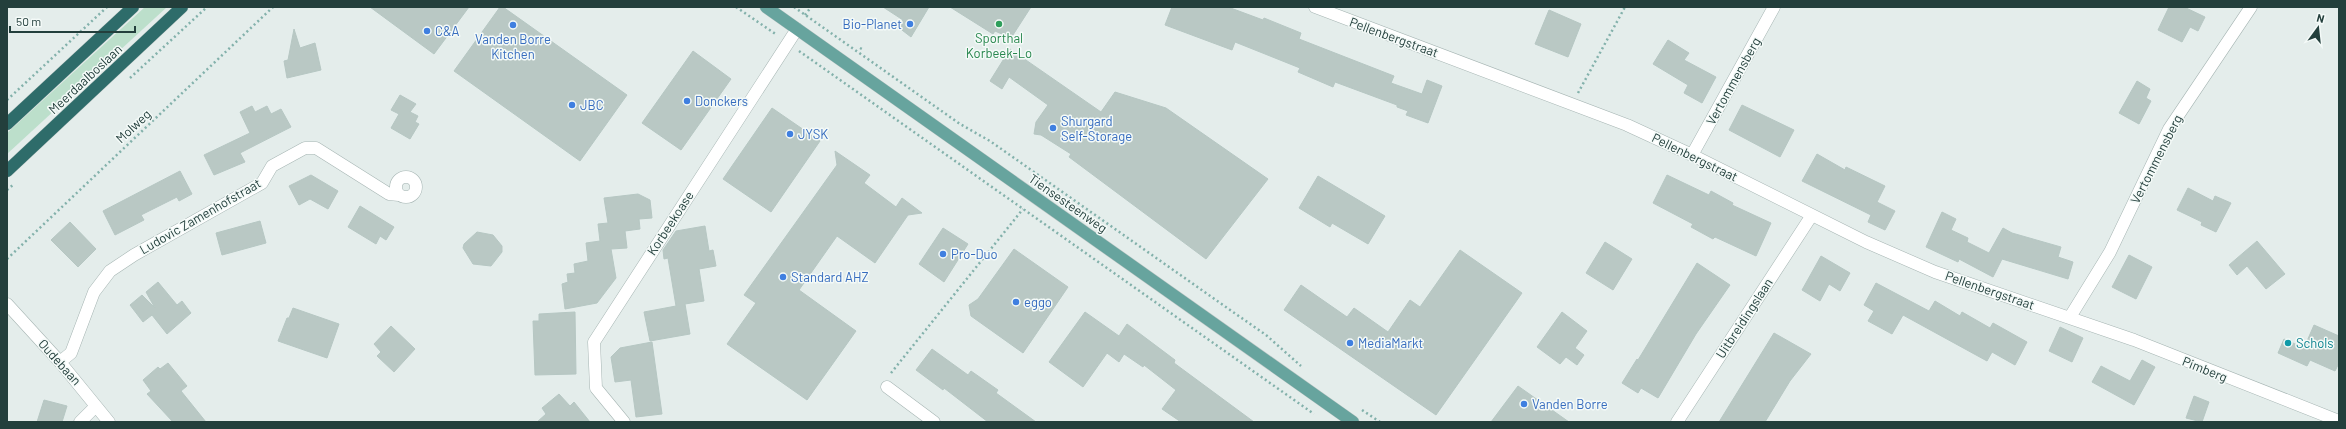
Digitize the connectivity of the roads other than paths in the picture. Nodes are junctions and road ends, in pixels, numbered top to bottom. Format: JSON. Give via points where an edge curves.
{"nodes":[{"id":1,"x":133,"y":7,"type":"edge"},
{"id":2,"x":182,"y":7,"type":"edge"},
{"id":3,"x":766,"y":7,"type":"edge"},
{"id":4,"x":1315,"y":7,"type":"edge"},
{"id":5,"x":1774,"y":7,"type":"edge"},
{"id":6,"x":2251,"y":7,"type":"edge"},
{"id":7,"x":797,"y":29,"type":"junction"},
{"id":8,"x":7,"y":124,"type":"edge"},
{"id":9,"x":1692,"y":155,"type":"junction"},
{"id":10,"x":7,"y":171,"type":"edge"},
{"id":11,"x":399,"y":195,"type":"dead end"},
{"id":12,"x":1812,"y":215,"type":"junction"},
{"id":13,"x":7,"y":304,"type":"edge"},
{"id":14,"x":2070,"y":317,"type":"junction"},
{"id":15,"x":60,"y":362,"type":"junction"},
{"id":16,"x":887,"y":387,"type":"road end"},
{"id":17,"x":96,"y":406,"type":"junction"},
{"id":18,"x":2339,"y":421,"type":"edge"},
{"id":19,"x":80,"y":422,"type":"edge"},
{"id":20,"x":109,"y":422,"type":"edge"},
{"id":21,"x":624,"y":422,"type":"edge"},
{"id":22,"x":934,"y":422,"type":"edge"},
{"id":23,"x":1353,"y":422,"type":"edge"},
{"id":24,"x":1676,"y":422,"type":"edge"}],
"edges":[{"from":1,"to":8,"type":"highway","name":"Meerdaalboslaan"},
{"from":2,"to":10,"type":"highway","name":"Meerdaalboslaan"},
{"from":3,"to":7,"type":"main road","name":"Tiensesteenweg"},
{"from":4,"to":9,"type":"street","name":"Pellenbergstraat","via":[[1627,125]]},
{"from":5,"to":9,"type":"street","name":"Vertommensberg"},
{"from":6,"to":14,"type":"street","name":"Vertommensberg","via":[[2169,129],[2110,252]]},
{"from":7,"to":21,"type":"street","name":"Korbeekoase","via":[[594,342],[596,388]]},
{"from":7,"to":23,"type":"main road","name":"Tiensesteenweg"},
{"from":9,"to":12,"type":"street","name":"Pellenbergstraat"},
{"from":11,"to":15,"type":"street","name":"Ludovic Zamenhofstraat","via":[[389,194],[316,148],[305,148],[272,166],[262,183],[110,271],[91,299],[71,353]]},
{"from":12,"to":14,"type":"street","name":"Pellenbergstraat","via":[[1935,272]]},
{"from":12,"to":24,"type":"street","name":"Uitbreidingslaan"},
{"from":13,"to":15,"type":"street","name":"Oudebaan"},
{"from":14,"to":18,"type":"street","name":"Pimberg"},
{"from":15,"to":17,"type":"street","name":"Oudebaan"},
{"from":16,"to":22,"type":"street"},
{"from":17,"to":19,"type":"street"},
{"from":17,"to":20,"type":"street","name":"Oudebaan"}]}
